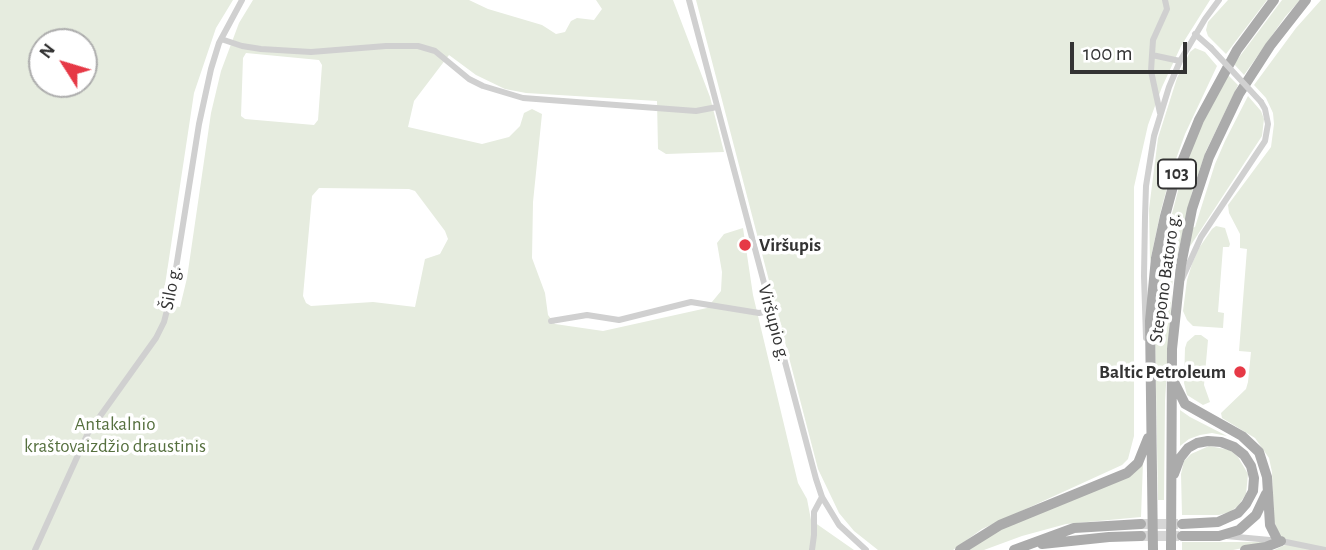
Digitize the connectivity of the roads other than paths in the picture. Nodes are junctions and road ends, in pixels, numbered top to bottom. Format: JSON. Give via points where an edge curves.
{"nodes":[{"id":1,"x":242,"y":0,"type":"edge"},
{"id":2,"x":690,"y":0,"type":"edge"},
{"id":3,"x":1165,"y":0,"type":"edge"},
{"id":4,"x":1219,"y":0,"type":"edge"},
{"id":5,"x":1274,"y":0,"type":"edge"},
{"id":6,"x":1306,"y":0,"type":"edge"},
{"id":7,"x":1195,"y":34,"type":"junction"},
{"id":8,"x":221,"y":39,"type":"junction"},
{"id":9,"x":1152,"y":55,"type":"junction"},
{"id":10,"x":1180,"y":61,"type":"junction"},
{"id":11,"x":717,"y":107,"type":"junction"},
{"id":12,"x":1160,"y":113,"type":"junction"},
{"id":13,"x":1177,"y":293,"type":"junction"},
{"id":14,"x":771,"y":311,"type":"junction"},
{"id":15,"x":551,"y":321,"type":"dead end"},
{"id":16,"x":1171,"y":370,"type":"junction"},
{"id":17,"x":1149,"y":372,"type":"junction"},
{"id":18,"x":1151,"y":427,"type":"junction"},
{"id":19,"x":1268,"y":486,"type":"junction"},
{"id":20,"x":1171,"y":488,"type":"junction"},
{"id":21,"x":822,"y":497,"type":"junction"},
{"id":22,"x":1141,"y":524,"type":"tunnel mouth"},
{"id":23,"x":1182,"y":524,"type":"tunnel mouth"},
{"id":24,"x":1141,"y":536,"type":"tunnel mouth"},
{"id":25,"x":1182,"y":536,"type":"tunnel mouth"},
{"id":26,"x":1219,"y":536,"type":"junction"},
{"id":27,"x":1279,"y":541,"type":"junction"},
{"id":28,"x":1031,"y":545,"type":"junction"},
{"id":29,"x":35,"y":550,"type":"edge"},
{"id":30,"x":812,"y":550,"type":"edge"},
{"id":31,"x":866,"y":550,"type":"edge"},
{"id":32,"x":960,"y":550,"type":"edge"},
{"id":33,"x":1014,"y":550,"type":"edge"},
{"id":34,"x":1153,"y":550,"type":"edge"},
{"id":35,"x":1171,"y":550,"type":"edge"},
{"id":36,"x":1245,"y":550,"type":"edge"},
{"id":37,"x":1325,"y":550,"type":"edge"}],
"edges":[{"from":1,"to":8,"type":"street","name":"Šilo g."},
{"from":2,"to":11,"type":"street","name":"Viršupio g."},
{"from":3,"to":9,"type":"street","via":[[1167,9],[1153,40]]},
{"from":4,"to":7,"type":"street"},
{"from":5,"to":17,"type":"main road","name":"Stepono Batoro g.","number":"103","via":[[1216,86],[1175,179],[1156,258]]},
{"from":6,"to":13,"type":"main road","name":"Stepono Batoro g.","number":"103","via":[[1254,69],[1223,125],[1192,209]]},
{"from":7,"to":10,"type":"street"},
{"from":7,"to":13,"type":"street","bridge":true,"via":[[1261,102],[1267,115],[1265,141],[1201,237]]},
{"from":8,"to":11,"type":"street","via":[[261,49],[311,52],[418,46],[435,51],[477,83],[512,96],[696,111]]},
{"from":8,"to":29,"type":"street","name":"Šilo g.","via":[[203,102],[164,322],[88,433]]},
{"from":9,"to":10,"type":"street"},
{"from":9,"to":12,"type":"street"},
{"from":10,"to":12,"type":"street"},
{"from":11,"to":14,"type":"street","name":"Viršupio g."},
{"from":12,"to":17,"type":"street","via":[[1150,157],[1145,216]]},
{"from":13,"to":16,"type":"main road","name":"Stepono Batoro g.","number":"103"},
{"from":14,"to":15,"type":"street","via":[[691,302],[619,320],[587,315]]},
{"from":14,"to":21,"type":"street","name":"Viršupio g."},
{"from":16,"to":19,"type":"main road","via":[[1185,404],[1251,443],[1264,463]]},
{"from":16,"to":20,"type":"main road","name":"Stepono Batoro g.","number":"103"},
{"from":17,"to":18,"type":"main road","name":"Stepono Batoro g.","number":"103"},
{"from":18,"to":32,"type":"main road","via":[[1144,454],[1127,472],[1000,525]]},
{"from":18,"to":34,"type":"main road","name":"Stepono Batoro g.","number":"103"},
{"from":19,"to":26,"type":"main road","via":[[1261,508],[1251,520],[1239,530]]},
{"from":19,"to":27,"type":"main road","via":[[1270,525]]},
{"from":20,"to":23,"type":"main road","via":[[1180,458],[1197,443],[1221,442],[1234,447],[1251,466],[1253,491],[1238,513],[1218,523]]},
{"from":20,"to":35,"type":"main road","name":"Stepono Batoro g.","number":"103"},
{"from":21,"to":30,"type":"street","via":[[814,512]]},
{"from":21,"to":31,"type":"street","name":"Viršupio g.","via":[[839,525]]},
{"from":22,"to":28,"type":"main road","via":[[1074,528]]},
{"from":24,"to":28,"type":"main road"},
{"from":25,"to":26,"type":"main road"},
{"from":26,"to":27,"type":"street"},
{"from":27,"to":36,"type":"main road"},
{"from":27,"to":37,"type":"street"},
{"from":28,"to":33,"type":"main road"}]}
